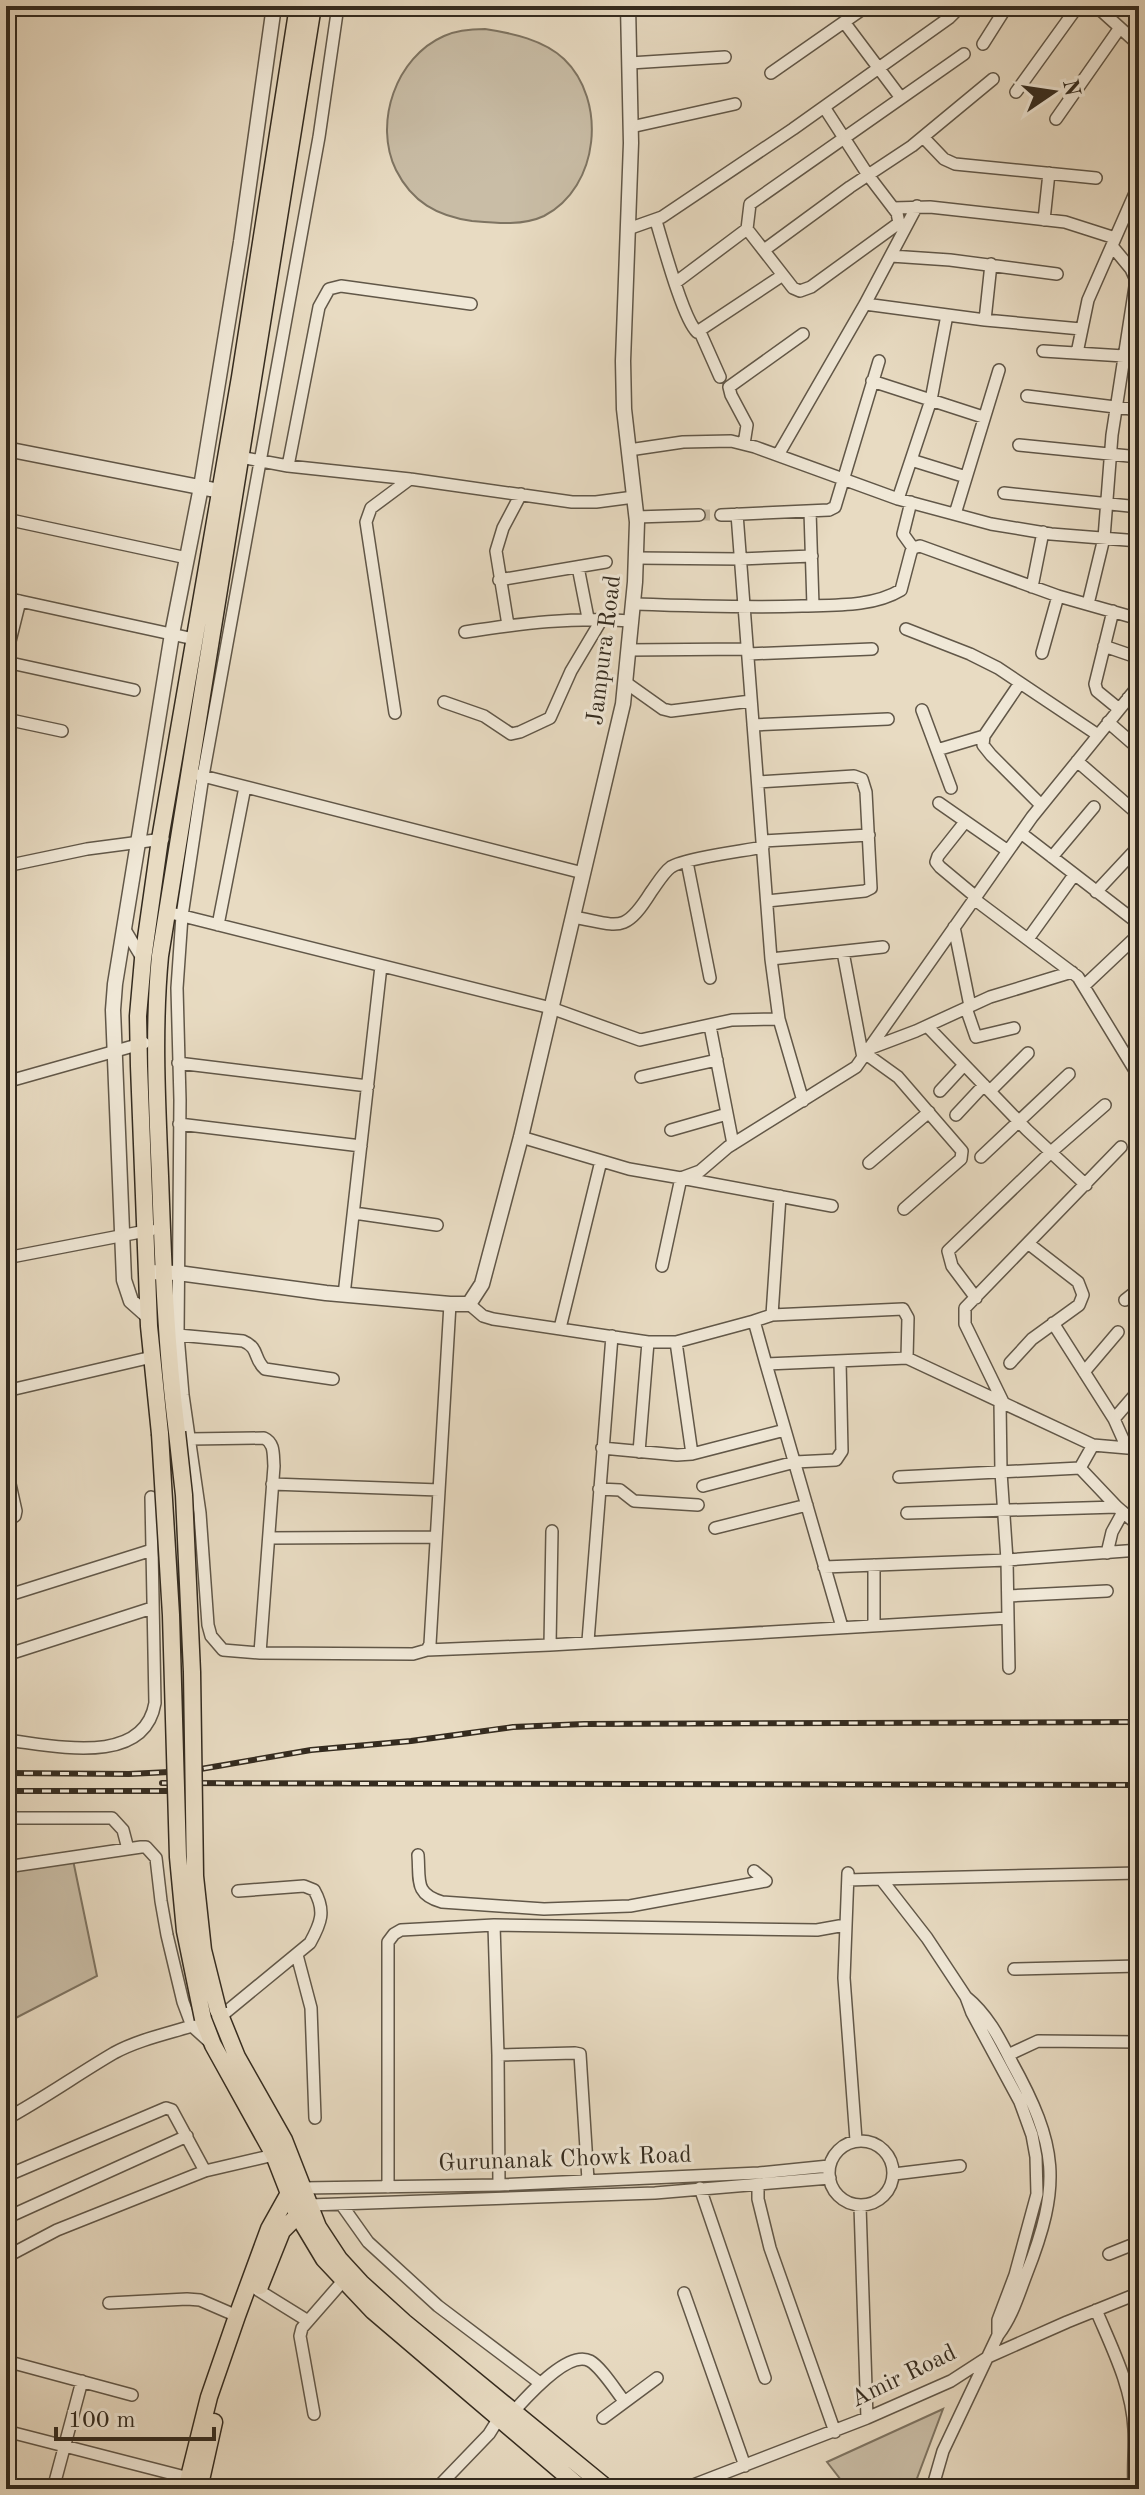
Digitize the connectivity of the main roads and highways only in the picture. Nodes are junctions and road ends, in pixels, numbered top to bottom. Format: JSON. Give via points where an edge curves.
{"nodes":[{"id":1,"x":298,"y":6,"type":"edge"},
{"id":2,"x":313,"y":6,"type":"edge"},
{"id":3,"x":228,"y":492,"type":"junction"},
{"id":4,"x":154,"y":1229,"type":"junction"},
{"id":5,"x":163,"y":1273,"type":"junction"},
{"id":6,"x":176,"y":1435,"type":"junction"},
{"id":7,"x":208,"y":2018,"type":"junction"},
{"id":8,"x":296,"y":2191,"type":"junction"},
{"id":9,"x":304,"y":2210,"type":"junction"},
{"id":10,"x":506,"y":2415,"type":"junction"},
{"id":11,"x":191,"y":2485,"type":"edge"},
{"id":12,"x":582,"y":2489,"type":"edge"},
{"id":13,"x":608,"y":2489,"type":"edge"}],
"edges":[{"from":1,"to":3,"type":"main road"},
{"from":2,"to":3,"type":"main road","via":[[240,457]]},
{"from":3,"to":4,"type":"main road","via":[[197,774],[180,836],[174,914],[156,997]]},
{"from":3,"to":4,"type":"main road","via":[[194,639],[143,959],[139,1044]]},
{"from":4,"to":5,"type":"main road"},
{"from":5,"to":6,"type":"main road"},
{"from":5,"to":6,"type":"main road","via":[[149,1317],[152,1357]]},
{"from":6,"to":7,"type":"main road","bridge":true,"via":[[192,1672],[195,1876]]},
{"from":7,"to":8,"type":"main road","via":[[213,2045]]},
{"from":7,"to":8,"type":"main road","via":[[284,2140]]},
{"from":8,"to":9,"type":"main road"},
{"from":8,"to":11,"type":"main road","via":[[269,2229],[237,2316],[209,2397]]},
{"from":9,"to":10,"type":"main road","via":[[361,2283]]},
{"from":9,"to":10,"type":"main road","via":[[318,2250],[343,2281],[373,2311]]},
{"from":9,"to":11,"type":"main road","via":[[282,2231],[229,2365]]},
{"from":10,"to":12,"type":"main road"},
{"from":10,"to":13,"type":"main road"}]}
